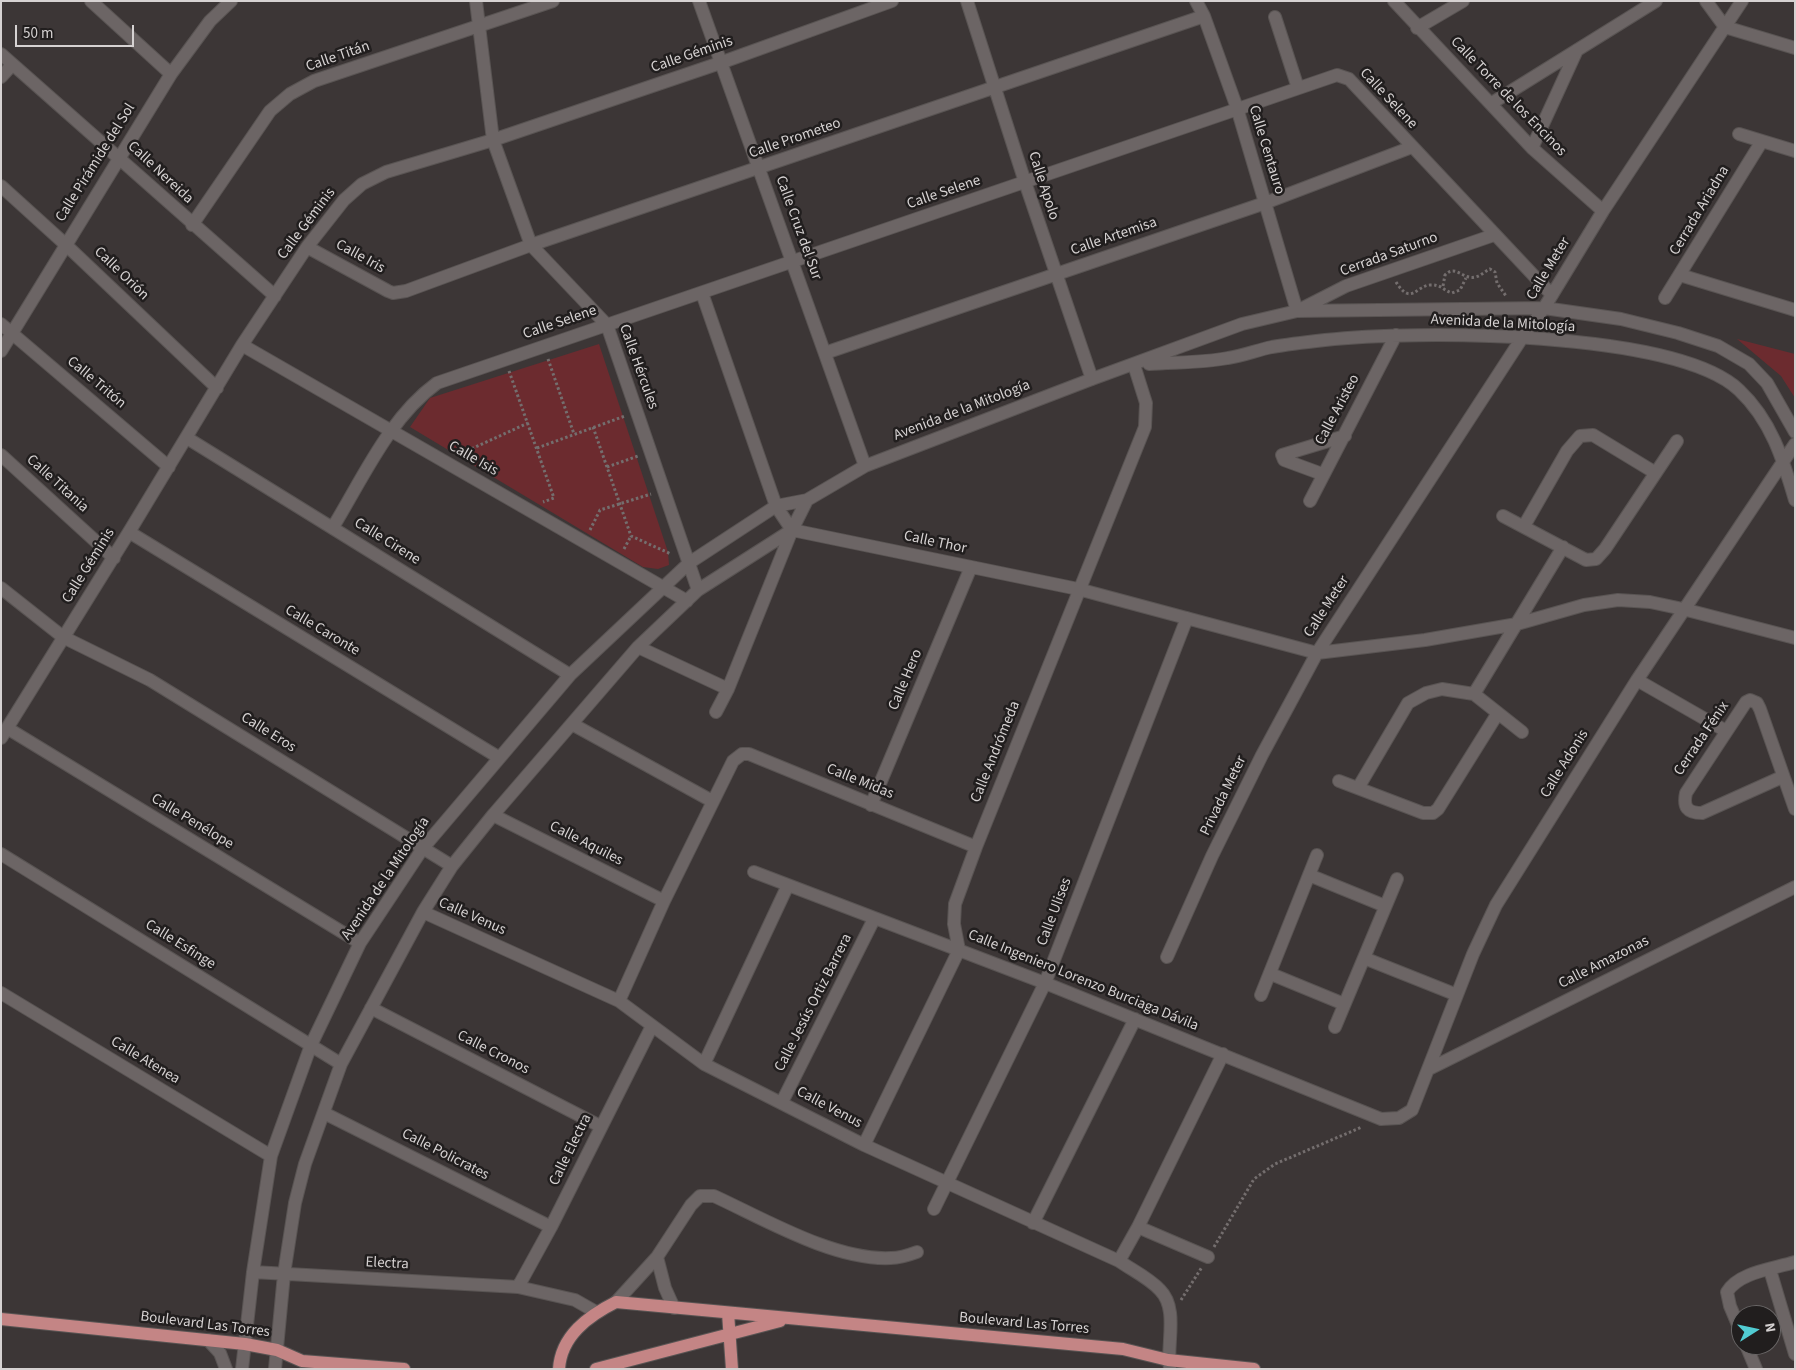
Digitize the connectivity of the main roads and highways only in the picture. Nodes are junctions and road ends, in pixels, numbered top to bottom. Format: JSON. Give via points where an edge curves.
{"nodes":[{"id":1,"x":728,"y":1313,"type":"junction"},
{"id":2,"x":1,"y":1319,"type":"edge"},
{"id":3,"x":790,"y":1319,"type":"junction"},
{"id":4,"x":730,"y":1334,"type":"junction"},
{"id":5,"x":1169,"y":1364,"type":"edge"},
{"id":6,"x":404,"y":1369,"type":"edge"},
{"id":7,"x":559,"y":1369,"type":"edge"},
{"id":8,"x":596,"y":1369,"type":"edge"},
{"id":9,"x":732,"y":1369,"type":"edge"},
{"id":10,"x":1254,"y":1369,"type":"edge"}],
"edges":[{"from":1,"to":3,"type":"main road","name":"Boulevard Las Torres"},
{"from":1,"to":4,"type":"main road"},
{"from":1,"to":7,"type":"main road","name":"Boulevard Las Torres","via":[[616,1302],[581,1324],[560,1356]]},
{"from":2,"to":6,"type":"main road","name":"Boulevard Las Torres","via":[[245,1344],[277,1350],[302,1361]]},
{"from":3,"to":4,"type":"main road","name":"Boulevard Las Torres"},
{"from":3,"to":5,"type":"main road","name":"Boulevard Las Torres","via":[[1123,1349]]},
{"from":4,"to":8,"type":"main road","name":"Boulevard Las Torres"},
{"from":4,"to":9,"type":"main road"},
{"from":5,"to":10,"type":"main road","name":"Boulevard Las Torres"}]}
